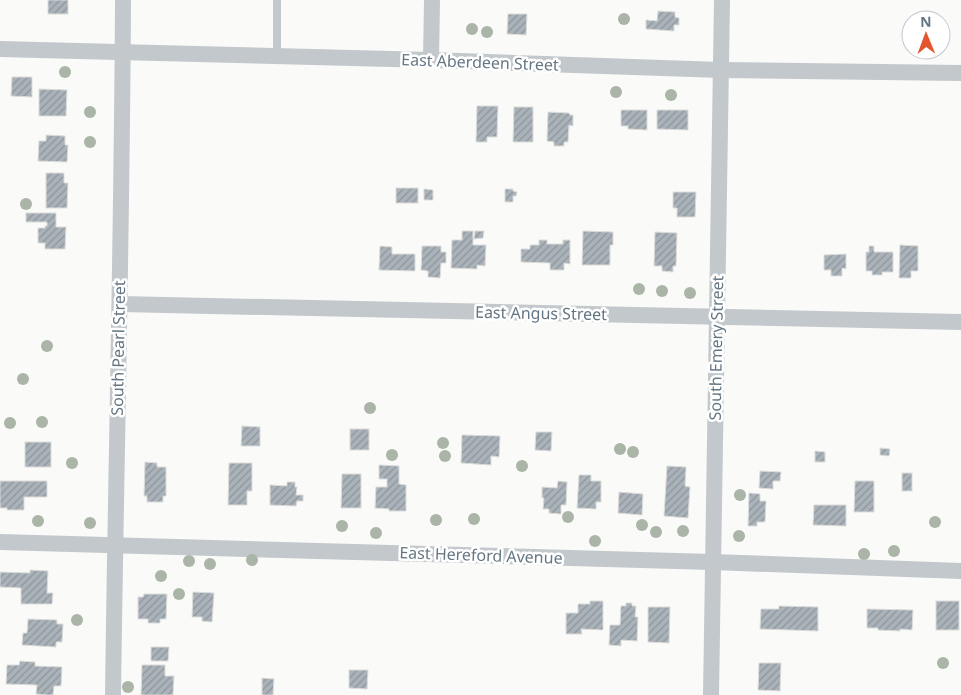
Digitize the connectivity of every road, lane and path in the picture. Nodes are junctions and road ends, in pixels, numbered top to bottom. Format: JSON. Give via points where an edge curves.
{"nodes":[{"id":1,"x":122,"y":0,"type":"edge"},
{"id":2,"x":277,"y":0,"type":"edge"},
{"id":3,"x":432,"y":0,"type":"edge"},
{"id":4,"x":722,"y":0,"type":"edge"},
{"id":5,"x":0,"y":49,"type":"edge"},
{"id":6,"x":122,"y":53,"type":"junction"},
{"id":7,"x":277,"y":56,"type":"junction"},
{"id":8,"x":431,"y":60,"type":"junction"},
{"id":9,"x":721,"y":70,"type":"junction"},
{"id":10,"x":961,"y":74,"type":"edge"},
{"id":11,"x":120,"y":304,"type":"junction"},
{"id":12,"x":717,"y":317,"type":"junction"},
{"id":13,"x":961,"y":322,"type":"edge"},
{"id":14,"x":0,"y":542,"type":"edge"},
{"id":15,"x":115,"y":544,"type":"junction"},
{"id":16,"x":712,"y":562,"type":"junction"},
{"id":17,"x":961,"y":570,"type":"edge"},
{"id":18,"x":113,"y":695,"type":"edge"},
{"id":19,"x":711,"y":695,"type":"edge"}],
"edges":[{"from":1,"to":6,"type":"street","name":"South Pearl Street"},
{"from":2,"to":7,"type":"lane"},
{"from":3,"to":8,"type":"street"},
{"from":4,"to":9,"type":"street","name":"South Emery Street"},
{"from":5,"to":6,"type":"street","name":"East Aberdeen Street"},
{"from":6,"to":7,"type":"street","name":"East Aberdeen Street"},
{"from":6,"to":11,"type":"street","name":"South Pearl Street"},
{"from":7,"to":8,"type":"street","name":"East Aberdeen Street"},
{"from":8,"to":9,"type":"street","name":"East Aberdeen Street"},
{"from":9,"to":10,"type":"street","name":"East Aberdeen Street"},
{"from":9,"to":12,"type":"street","name":"South Emery Street"},
{"from":11,"to":12,"type":"street","name":"East Angus Street"},
{"from":11,"to":15,"type":"street","name":"South Pearl Street"},
{"from":12,"to":13,"type":"street","name":"East Angus Street"},
{"from":12,"to":16,"type":"street","name":"South Emery Street"},
{"from":14,"to":15,"type":"street","name":"East Hereford Avenue"},
{"from":15,"to":16,"type":"street","name":"East Hereford Avenue"},
{"from":15,"to":18,"type":"street","name":"South Pearl Street"},
{"from":16,"to":17,"type":"street","name":"East Hereford Avenue"},
{"from":16,"to":19,"type":"street","name":"South Emery Street"}]}
